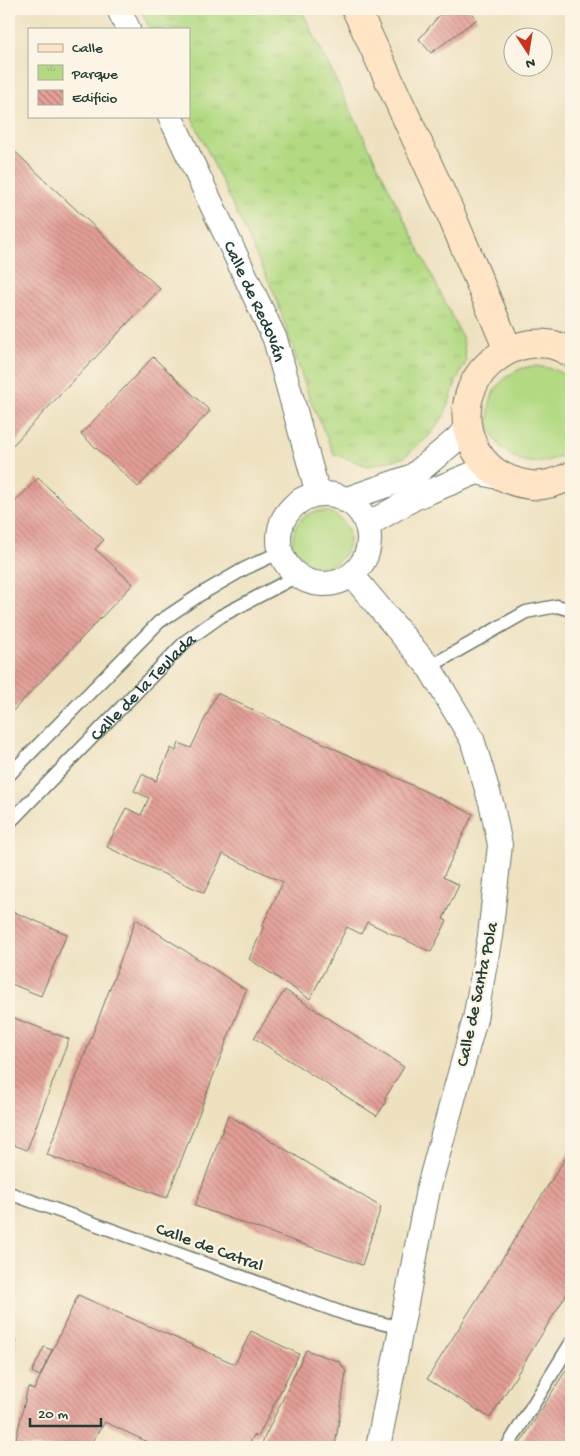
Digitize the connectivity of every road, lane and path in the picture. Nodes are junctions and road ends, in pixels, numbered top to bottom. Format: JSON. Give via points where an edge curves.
{"nodes":[{"id":1,"x":118,"y":9,"type":"edge"},
{"id":2,"x":356,"y":9,"type":"edge"},
{"id":3,"x":128,"y":28,"type":"edge"},
{"id":4,"x":171,"y":118,"type":"edge"},
{"id":5,"x":508,"y":350,"type":"junction"},
{"id":6,"x":571,"y":353,"type":"edge"},
{"id":7,"x":467,"y":426,"type":"junction"},
{"id":8,"x":571,"y":476,"type":"edge"},
{"id":9,"x":508,"y":480,"type":"junction"},
{"id":10,"x":318,"y":494,"type":"junction"},
{"id":11,"x":344,"y":500,"type":"junction"},
{"id":12,"x":367,"y":526,"type":"junction"},
{"id":13,"x":280,"y":552,"type":"junction"},
{"id":14,"x":352,"y":574,"type":"junction"},
{"id":15,"x":297,"y":576,"type":"junction"},
{"id":16,"x":571,"y":610,"type":"edge"},
{"id":17,"x":429,"y":667,"type":"junction"},
{"id":18,"x":9,"y":775,"type":"edge"},
{"id":19,"x":9,"y":822,"type":"edge"},
{"id":20,"x":9,"y":1193,"type":"edge"},
{"id":21,"x":401,"y":1328,"type":"junction"},
{"id":22,"x":571,"y":1344,"type":"edge"},
{"id":23,"x":378,"y":1447,"type":"edge"},
{"id":24,"x":507,"y":1447,"type":"edge"}],
"edges":[{"from":1,"to":3,"type":"street"},
{"from":2,"to":5,"type":"street","via":[[450,212]]},
{"from":4,"to":10,"type":"street","name":"Calle de Redován","via":[[276,339]]},
{"from":5,"to":6,"type":"street","via":[[531,344],[554,345]]},
{"from":5,"to":7,"type":"street","via":[[489,363],[474,381],[466,403]]},
{"from":7,"to":9,"type":"street","via":[[474,449],[489,467]]},
{"from":7,"to":11,"type":"street","via":[[458,438],[413,476]]},
{"from":8,"to":9,"type":"street","via":[[555,483],[531,485]]},
{"from":9,"to":12,"type":"street","via":[[477,472],[414,498]]},
{"from":10,"to":11,"type":"street","via":[[334,495]]},
{"from":10,"to":13,"type":"street","via":[[304,498],[284,517],[278,536]]},
{"from":11,"to":12,"type":"street","via":[[362,515]]},
{"from":12,"to":14,"type":"street","via":[[369,541],[363,563]]},
{"from":13,"to":15,"type":"street","via":[[286,565]]},
{"from":13,"to":18,"type":"lane","name":"Calle de la Teulada","via":[[244,568],[159,622]]},
{"from":14,"to":15,"type":"street","via":[[328,584],[312,583]]},
{"from":14,"to":17,"type":"street","name":"Calle de Santa Pola"},
{"from":15,"to":19,"type":"lane","name":"Calle de la Teulada","via":[[221,616],[186,641]]},
{"from":16,"to":17,"type":"lane","via":[[557,606],[526,612]]},
{"from":17,"to":21,"type":"street","name":"Calle de Santa Pola","via":[[472,739],[500,845],[490,936],[475,1019],[428,1190]]},
{"from":20,"to":21,"type":"lane","name":"Calle de Catral","via":[[348,1315]]},
{"from":21,"to":23,"type":"street","name":"Calle de Santa Pola"},
{"from":22,"to":24,"type":"lane"}]}
